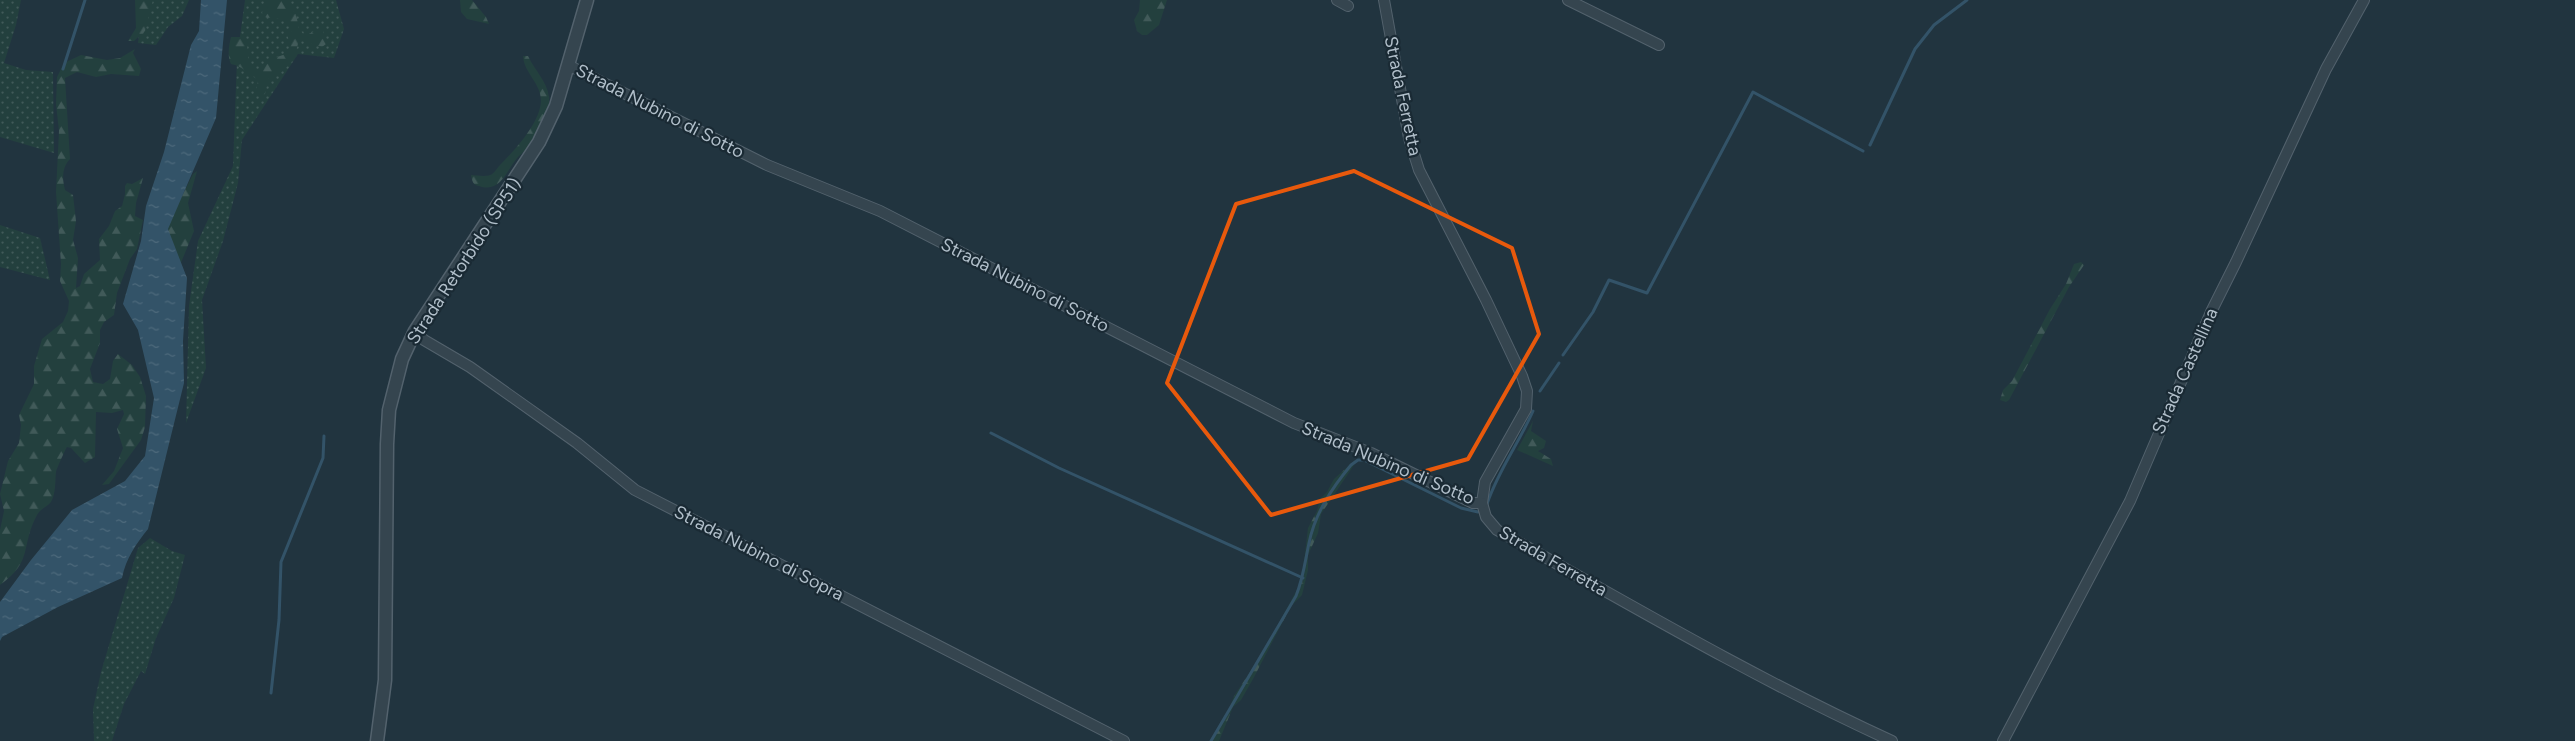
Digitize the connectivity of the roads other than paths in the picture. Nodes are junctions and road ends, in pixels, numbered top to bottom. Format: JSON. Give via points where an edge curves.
{"nodes":[{"id":1,"x":587,"y":0,"type":"edge"},
{"id":2,"x":1337,"y":0,"type":"edge"},
{"id":3,"x":1384,"y":0,"type":"edge"},
{"id":4,"x":1568,"y":0,"type":"edge"},
{"id":5,"x":2364,"y":0,"type":"edge"},
{"id":6,"x":1348,"y":6,"type":"dead end"},
{"id":7,"x":1659,"y":45,"type":"dead end"},
{"id":8,"x":568,"y":65,"type":"junction"},
{"id":9,"x":415,"y":331,"type":"junction"},
{"id":10,"x":1482,"y":503,"type":"junction"},
{"id":11,"x":1866,"y":729,"type":"junction"},
{"id":12,"x":1890,"y":740,"type":"edge"},
{"id":13,"x":377,"y":741,"type":"edge"},
{"id":14,"x":1124,"y":741,"type":"edge"},
{"id":15,"x":1869,"y":741,"type":"edge"},
{"id":16,"x":1874,"y":741,"type":"edge"},
{"id":17,"x":2003,"y":741,"type":"edge"}],
"edges":[{"from":1,"to":8,"type":"street","name":"Strada Retorbido (SP51)"},
{"from":2,"to":6,"type":"street"},
{"from":3,"to":10,"type":"street","name":"Strada Ferretta","via":[[1409,138],[1419,170],[1486,300],[1527,391],[1526,409],[1485,482]]},
{"from":4,"to":7,"type":"street"},
{"from":5,"to":17,"type":"street","name":"Strada Castellina","via":[[2326,68],[2211,312],[2130,502]]},
{"from":8,"to":9,"type":"street","name":"Strada Retorbido (SP51)","via":[[556,106],[539,142]]},
{"from":8,"to":10,"type":"street","name":"Strada Nubino di Sotto","via":[[768,165],[880,211],[1294,423],[1371,453],[1473,503]]},
{"from":9,"to":13,"type":"street","name":"Strada Retorbido (SP51)","via":[[396,378],[390,410],[384,680]]},
{"from":9,"to":14,"type":"street","name":"Strada Nubino di Sopra","via":[[569,437],[634,490]]},
{"from":10,"to":11,"type":"street","name":"Strada Ferretta","via":[[1486,517],[1497,530],[1763,677]]},
{"from":11,"to":12,"type":"street"},
{"from":11,"to":15,"type":"street"},
{"from":12,"to":16,"type":"street"}]}
